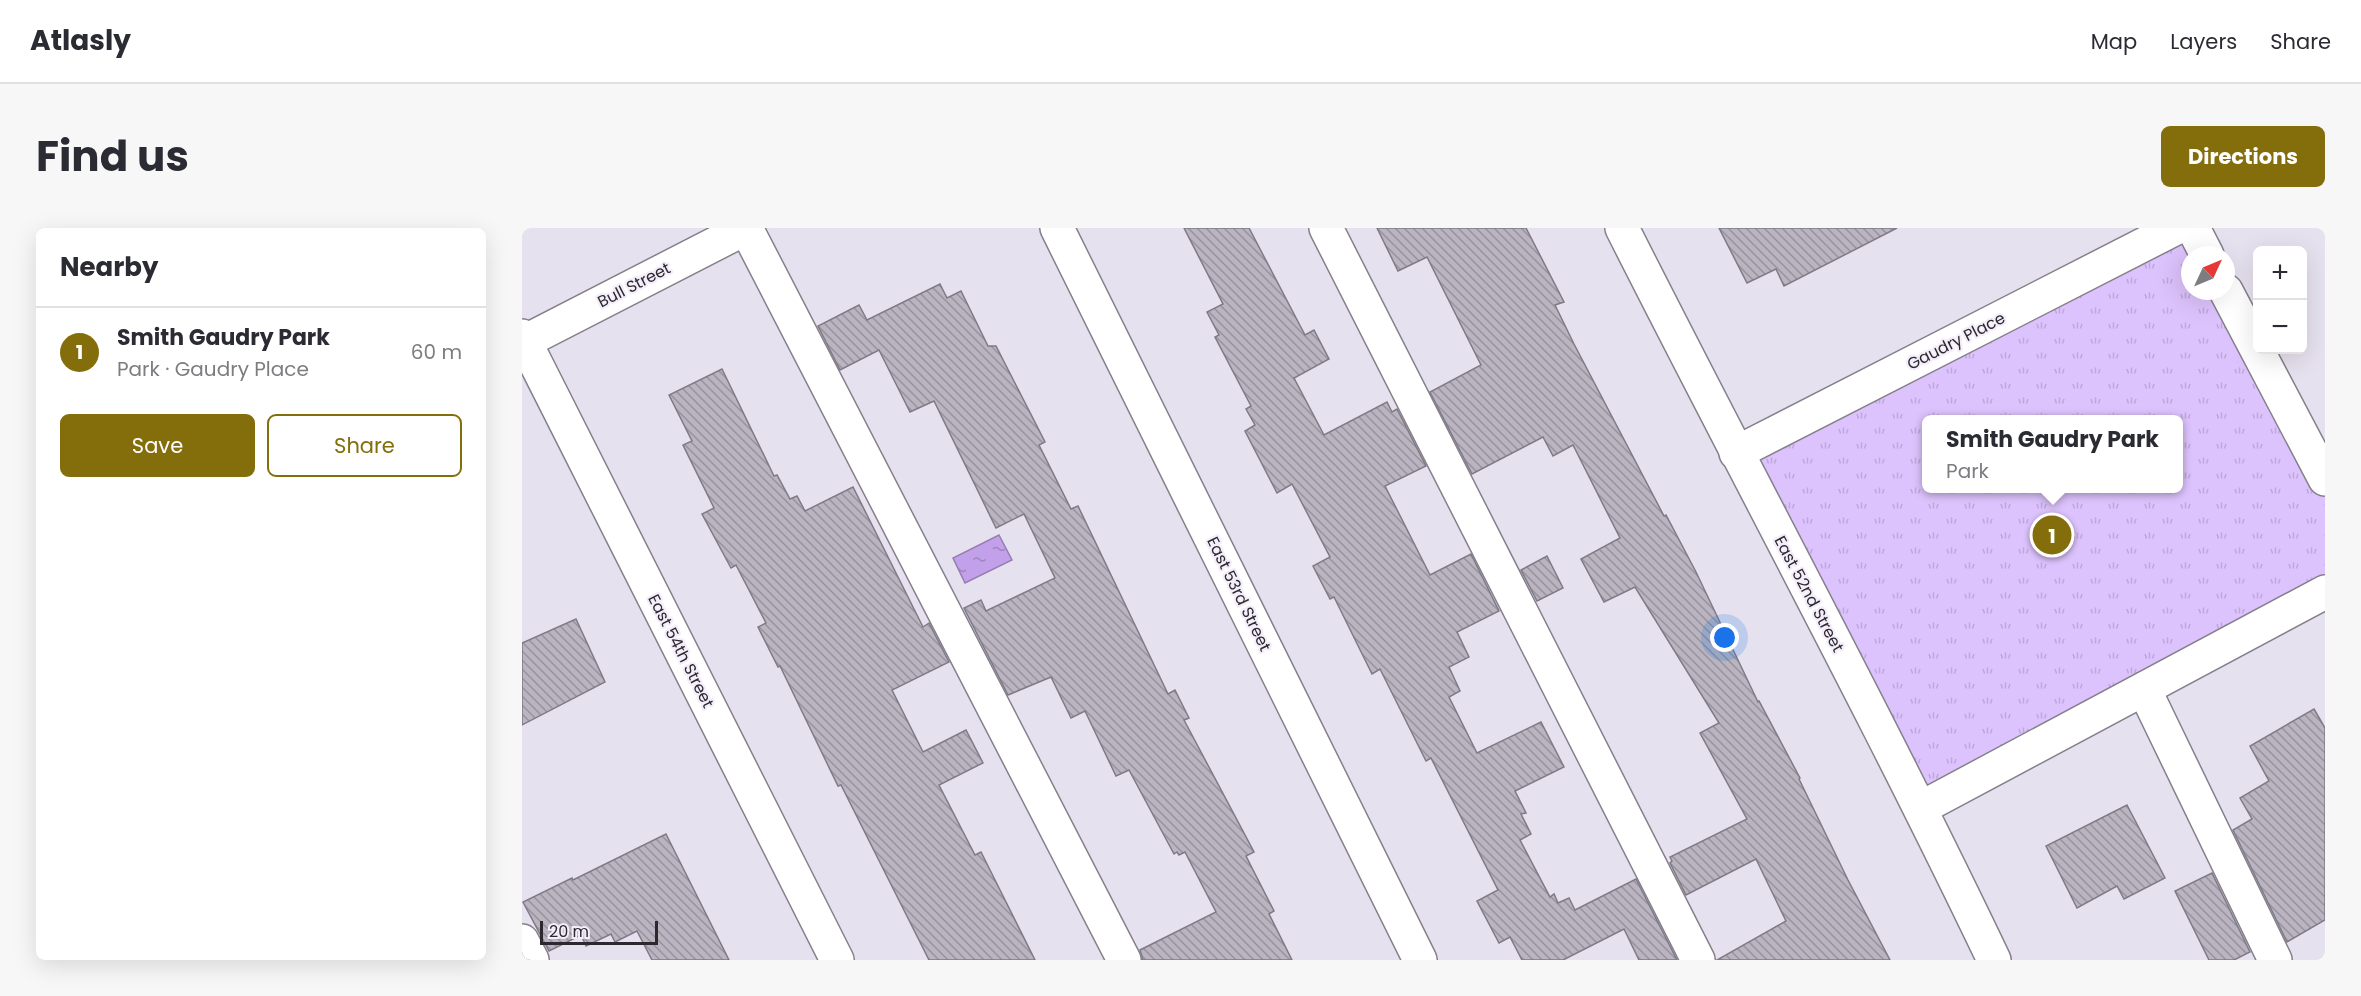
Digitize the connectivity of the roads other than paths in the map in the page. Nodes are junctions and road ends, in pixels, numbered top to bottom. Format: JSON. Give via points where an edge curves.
{"nodes":[{"id":1,"x":746,"y":228,"type":"edge"},
{"id":2,"x":1057,"y":228,"type":"edge"},
{"id":3,"x":1326,"y":228,"type":"edge"},
{"id":4,"x":1622,"y":228,"type":"edge"},
{"id":5,"x":2176,"y":228,"type":"edge"},
{"id":6,"x":2193,"y":228,"type":"edge"},
{"id":7,"x":2202,"y":246,"type":"edge"},
{"id":8,"x":2231,"y":300,"type":"edge"},
{"id":9,"x":523,"y":340,"type":"edge"},
{"id":10,"x":1736,"y":453,"type":"junction"},
{"id":11,"x":2325,"y":478,"type":"edge"},
{"id":12,"x":2325,"y":592,"type":"edge"},
{"id":13,"x":2144,"y":689,"type":"junction"},
{"id":14,"x":1921,"y":808,"type":"junction"},
{"id":15,"x":522,"y":941,"type":"edge"},
{"id":16,"x":532,"y":960,"type":"edge"},
{"id":17,"x":837,"y":960,"type":"edge"},
{"id":18,"x":1124,"y":960,"type":"edge"},
{"id":19,"x":1420,"y":960,"type":"edge"},
{"id":20,"x":1698,"y":960,"type":"edge"},
{"id":21,"x":1994,"y":960,"type":"edge"},
{"id":22,"x":2275,"y":960,"type":"edge"}],
"edges":[{"from":1,"to":9,"type":"street","name":"Bull Street"},
{"from":1,"to":18,"type":"street"},
{"from":2,"to":19,"type":"street","name":"East 53rd Street"},
{"from":3,"to":20,"type":"street"},
{"from":4,"to":10,"type":"street","name":"East 52nd Street"},
{"from":5,"to":10,"type":"street","name":"Gaudry Place"},
{"from":6,"to":7,"type":"street"},
{"from":8,"to":11,"type":"street"},
{"from":9,"to":17,"type":"street","name":"East 54th Street"},
{"from":10,"to":14,"type":"street","name":"East 52nd Street"},
{"from":12,"to":13,"type":"street"},
{"from":13,"to":14,"type":"street"},
{"from":13,"to":22,"type":"street"},
{"from":14,"to":21,"type":"street","name":"East 52nd Street"},
{"from":15,"to":16,"type":"street"}]}
